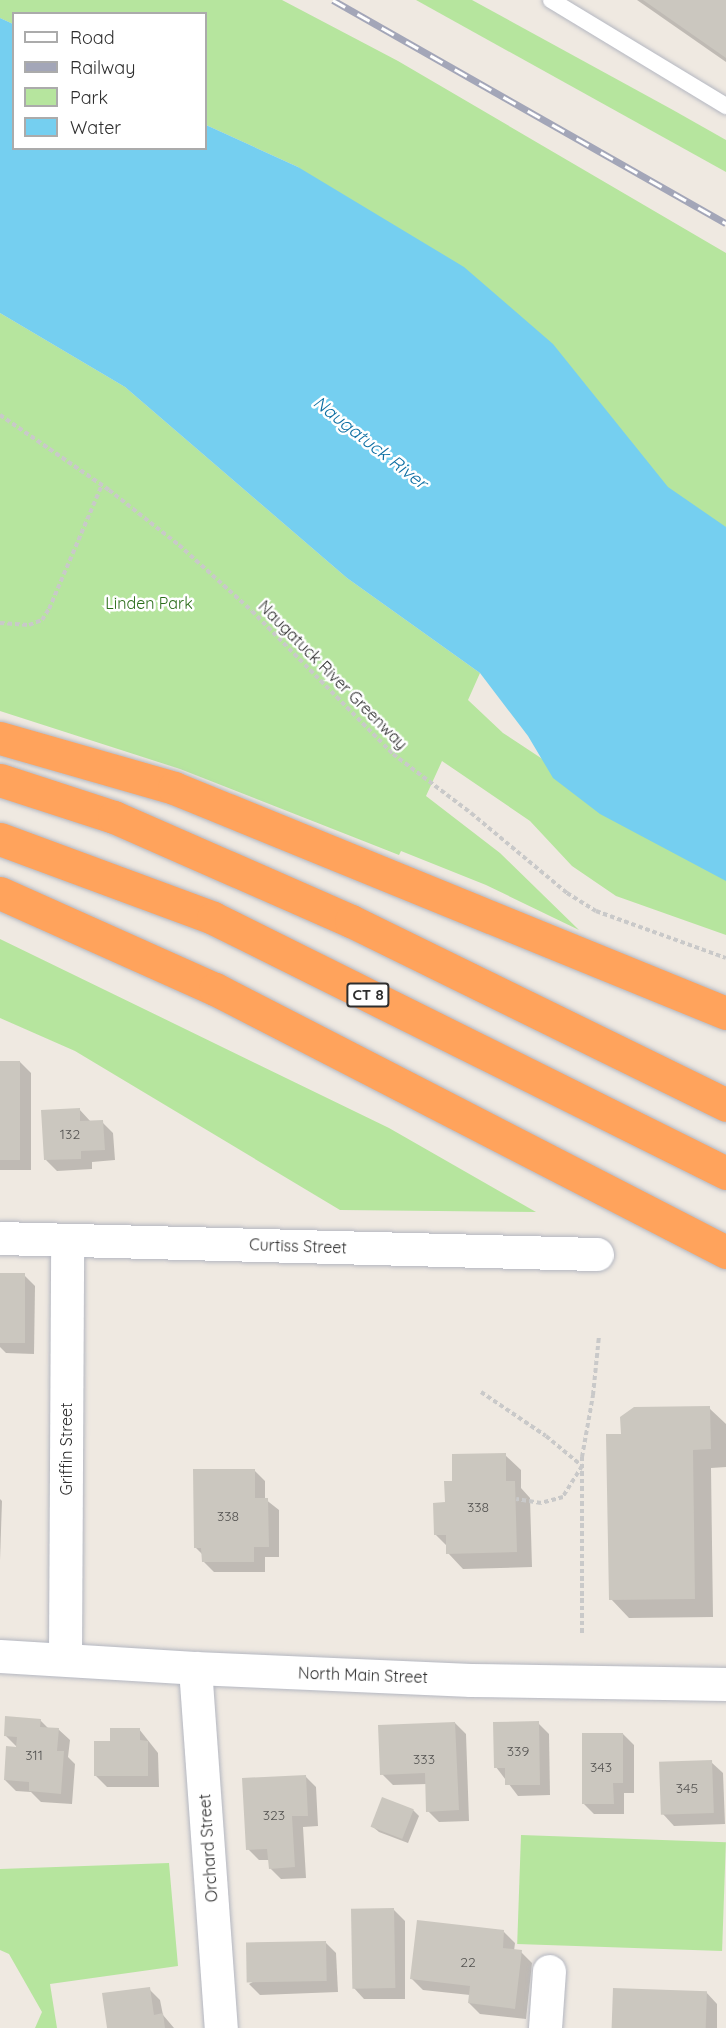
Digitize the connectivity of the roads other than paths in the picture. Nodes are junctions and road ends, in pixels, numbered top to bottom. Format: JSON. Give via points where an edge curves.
{"nodes":[{"id":1,"x":551,"y":0,"type":"edge"},
{"id":2,"x":726,"y":106,"type":"edge"},
{"id":3,"x":0,"y":738,"type":"edge"},
{"id":4,"x":0,"y":780,"type":"edge"},
{"id":5,"x":0,"y":839,"type":"edge"},
{"id":6,"x":0,"y":893,"type":"edge"},
{"id":7,"x":726,"y":1013,"type":"edge"},
{"id":8,"x":726,"y":1105,"type":"edge"},
{"id":9,"x":726,"y":1173,"type":"edge"},
{"id":10,"x":0,"y":1238,"type":"edge"},
{"id":11,"x":67,"y":1240,"type":"junction"},
{"id":12,"x":726,"y":1252,"type":"edge"},
{"id":13,"x":597,"y":1254,"type":"dead end"},
{"id":14,"x":0,"y":1656,"type":"edge"},
{"id":15,"x":64,"y":1658,"type":"junction"},
{"id":16,"x":195,"y":1668,"type":"junction"},
{"id":17,"x":726,"y":1684,"type":"edge"},
{"id":18,"x":549,"y":1971,"type":"dead end"},
{"id":19,"x":221,"y":2028,"type":"edge"},
{"id":20,"x":544,"y":2028,"type":"edge"}],
"edges":[{"from":1,"to":2,"type":"lane"},
{"from":3,"to":7,"type":"highway","via":[[174,788]]},
{"from":4,"to":8,"type":"highway","via":[[114,817],[351,921]]},
{"from":5,"to":9,"type":"highway","number":"CT 8","via":[[213,918]]},
{"from":6,"to":12,"type":"highway","via":[[215,989]]},
{"from":10,"to":11,"type":"street","name":"Curtiss Street"},
{"from":11,"to":13,"type":"street","name":"Curtiss Street"},
{"from":11,"to":15,"type":"street","name":"Griffin Street"},
{"from":14,"to":15,"type":"street","name":"North Main Street"},
{"from":15,"to":16,"type":"street","name":"North Main Street"},
{"from":16,"to":17,"type":"street","name":"North Main Street","via":[[471,1680]]},
{"from":16,"to":19,"type":"street","name":"Orchard Street"},
{"from":18,"to":20,"type":"street"}]}
